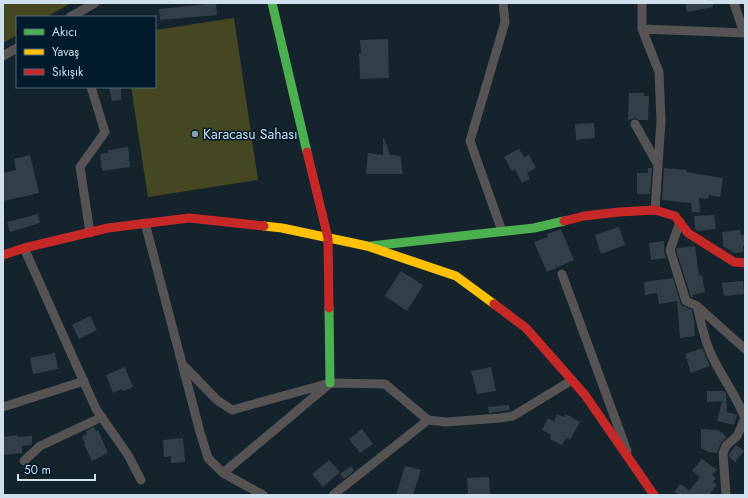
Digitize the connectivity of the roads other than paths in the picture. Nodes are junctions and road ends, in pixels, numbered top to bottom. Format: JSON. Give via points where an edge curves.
{"nodes":[{"id":1,"x":95,"y":3,"type":"edge"},
{"id":2,"x":272,"y":3,"type":"edge"},
{"id":3,"x":504,"y":3,"type":"edge"},
{"id":4,"x":642,"y":3,"type":"edge"},
{"id":5,"x":734,"y":3,"type":"edge"},
{"id":6,"x":72,"y":16,"type":"edge"},
{"id":7,"x":642,"y":29,"type":"junction"},
{"id":8,"x":744,"y":33,"type":"edge"},
{"id":9,"x":16,"y":49,"type":"edge"},
{"id":10,"x":3,"y":56,"type":"edge"},
{"id":11,"x":91,"y":88,"type":"edge"},
{"id":12,"x":635,"y":124,"type":"dead end"},
{"id":13,"x":658,"y":165,"type":"junction"},
{"id":14,"x":655,"y":210,"type":"junction"},
{"id":15,"x":680,"y":222,"type":"junction"},
{"id":16,"x":145,"y":223,"type":"junction"},
{"id":17,"x":502,"y":231,"type":"junction"},
{"id":18,"x":90,"y":232,"type":"junction"},
{"id":19,"x":328,"y":238,"type":"junction"},
{"id":20,"x":367,"y":246,"type":"junction"},
{"id":21,"x":24,"y":248,"type":"junction"},
{"id":22,"x":3,"y":253,"type":"edge"},
{"id":23,"x":745,"y":263,"type":"edge"},
{"id":24,"x":562,"y":274,"type":"dead end"},
{"id":25,"x":697,"y":306,"type":"junction"},
{"id":26,"x":745,"y":349,"type":"edge"},
{"id":27,"x":182,"y":364,"type":"junction"},
{"id":28,"x":572,"y":380,"type":"junction"},
{"id":29,"x":84,"y":381,"type":"junction"},
{"id":30,"x":330,"y":383,"type":"junction"},
{"id":31,"x":3,"y":407,"type":"edge"},
{"id":32,"x":102,"y":417,"type":"junction"},
{"id":33,"x":428,"y":420,"type":"junction"},
{"id":34,"x":24,"y":461,"type":"dead end"},
{"id":35,"x":631,"y":461,"type":"junction"},
{"id":36,"x":223,"y":473,"type":"junction"},
{"id":37,"x":141,"y":480,"type":"dead end"},
{"id":38,"x":263,"y":495,"type":"edge"},
{"id":39,"x":332,"y":495,"type":"edge"},
{"id":40,"x":654,"y":495,"type":"edge"},
{"id":41,"x":726,"y":495,"type":"edge"}],
"edges":[{"from":1,"to":6,"type":"street"},
{"from":2,"to":19,"type":"street"},
{"from":3,"to":17,"type":"street","via":[[505,22],[470,141]]},
{"from":4,"to":7,"type":"street"},
{"from":5,"to":8,"type":"street"},
{"from":7,"to":8,"type":"street"},
{"from":7,"to":13,"type":"street","via":[[659,72],[661,120]]},
{"from":9,"to":10,"type":"street"},
{"from":11,"to":18,"type":"street","via":[[105,132],[80,166]]},
{"from":12,"to":13,"type":"street"},
{"from":13,"to":14,"type":"street"},
{"from":14,"to":15,"type":"street","via":[[675,216]]},
{"from":14,"to":17,"type":"street","via":[[584,216],[534,228]]},
{"from":15,"to":23,"type":"street","via":[[688,233],[734,262]]},
{"from":15,"to":25,"type":"street","via":[[670,250],[686,301]]},
{"from":16,"to":18,"type":"street"},
{"from":16,"to":19,"type":"street","via":[[190,218],[282,228]]},
{"from":16,"to":27,"type":"street"},
{"from":17,"to":20,"type":"street"},
{"from":18,"to":21,"type":"street"},
{"from":19,"to":20,"type":"street"},
{"from":19,"to":30,"type":"street"},
{"from":20,"to":28,"type":"street","via":[[456,276],[526,328]]},
{"from":21,"to":22,"type":"street"},
{"from":21,"to":29,"type":"street"},
{"from":24,"to":35,"type":"street"},
{"from":25,"to":26,"type":"street"},
{"from":25,"to":41,"type":"street","via":[[711,354],[745,418],[737,436],[726,446],[723,453]]},
{"from":27,"to":30,"type":"street","via":[[217,400],[232,410]]},
{"from":27,"to":36,"type":"street","via":[[208,458]]},
{"from":28,"to":33,"type":"street","via":[[512,416],[446,422]]},
{"from":28,"to":35,"type":"street"},
{"from":29,"to":31,"type":"street"},
{"from":29,"to":32,"type":"street"},
{"from":30,"to":33,"type":"street","via":[[385,384]]},
{"from":30,"to":36,"type":"street"},
{"from":32,"to":34,"type":"street","via":[[40,446]]},
{"from":32,"to":37,"type":"street","via":[[128,455]]},
{"from":33,"to":39,"type":"street"},
{"from":35,"to":40,"type":"street"},
{"from":36,"to":38,"type":"street"}]}
